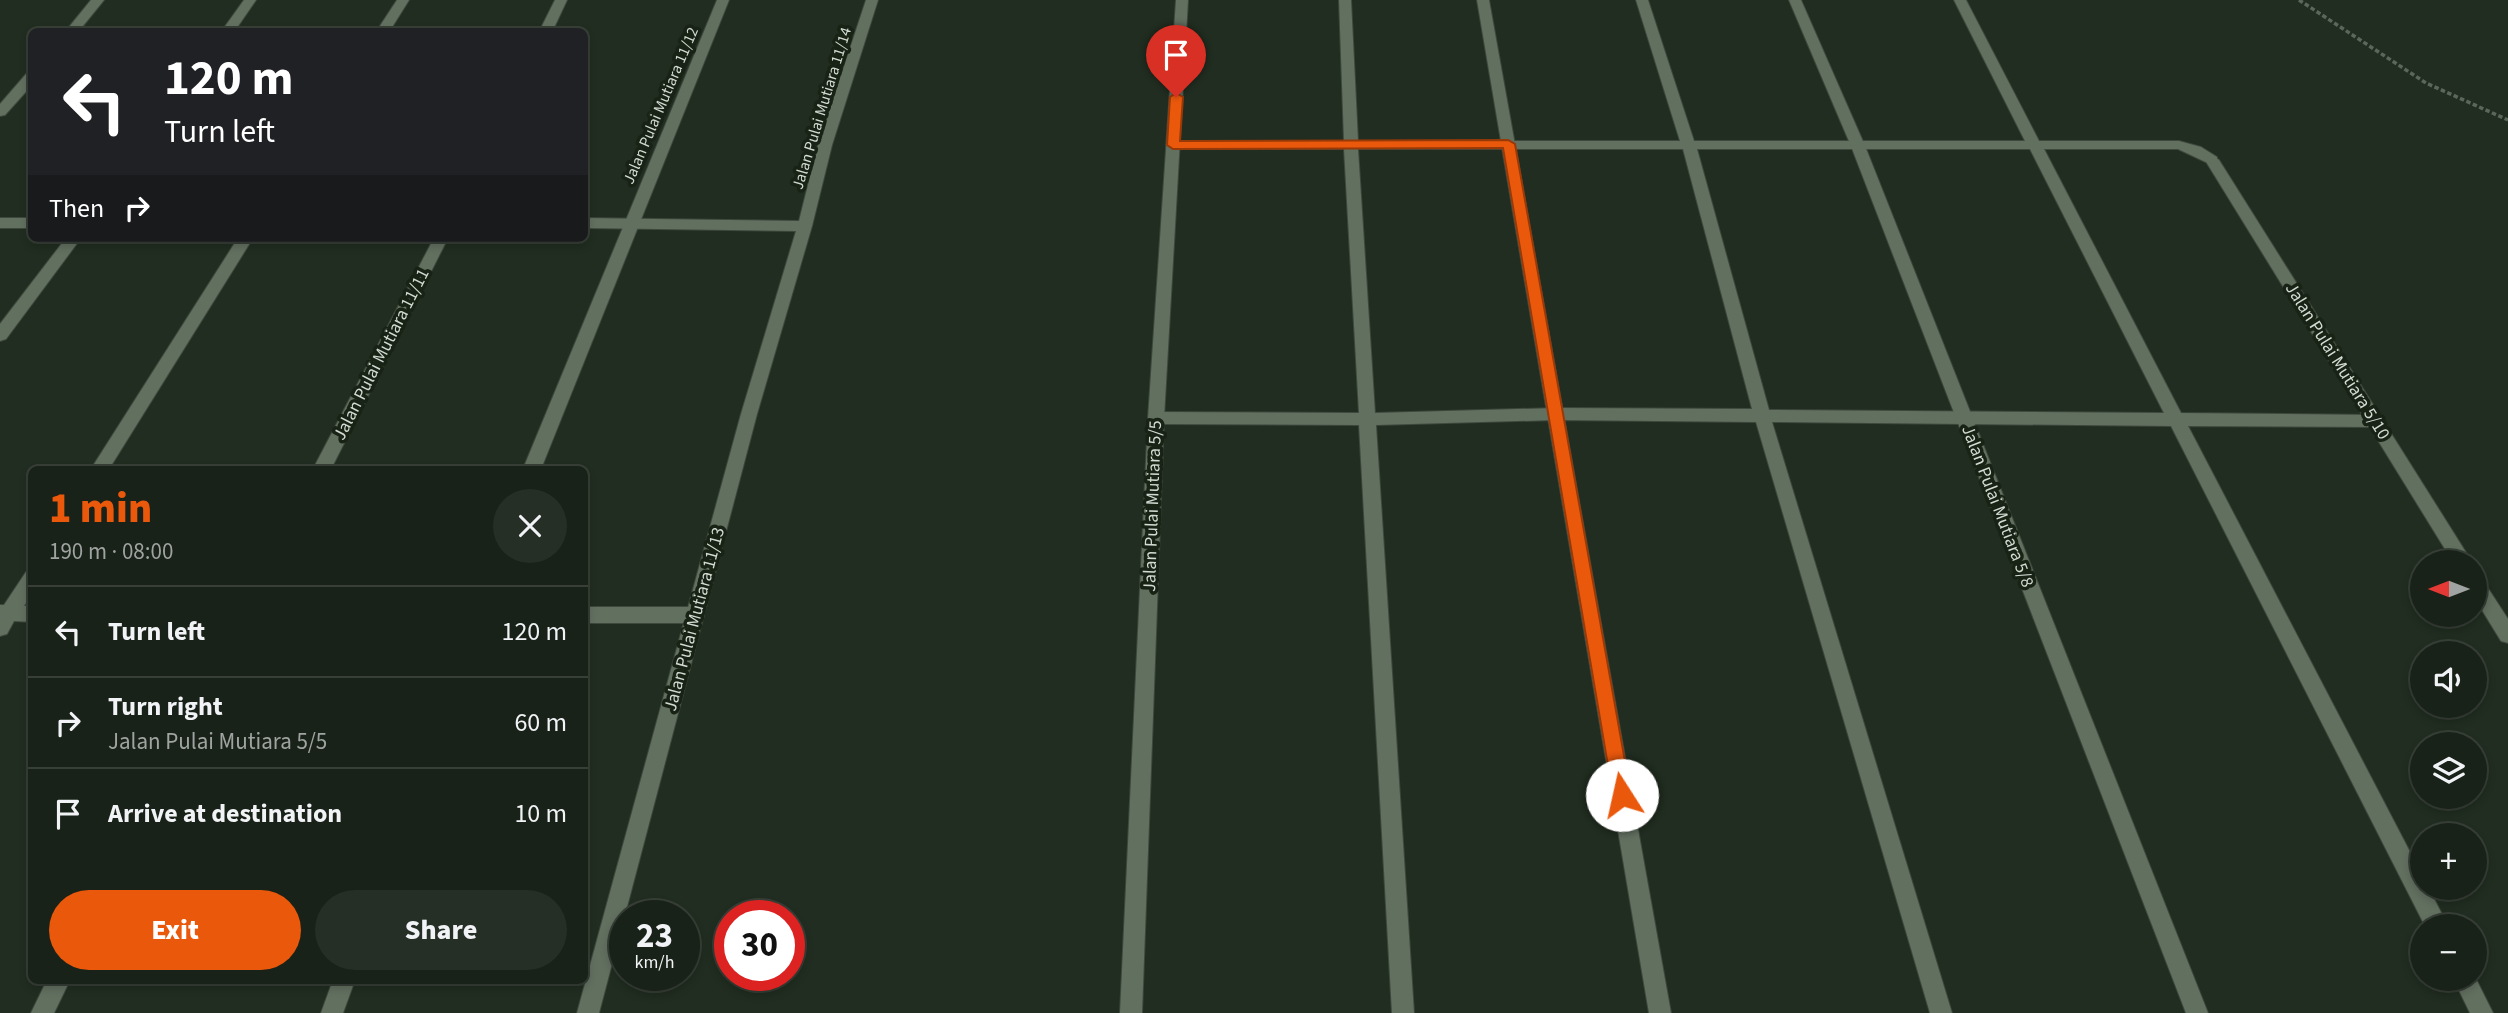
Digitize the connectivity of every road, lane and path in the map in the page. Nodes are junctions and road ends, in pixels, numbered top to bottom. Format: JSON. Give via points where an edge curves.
{"nodes":[{"id":1,"x":98,"y":0,"type":"edge"},
{"id":2,"x":250,"y":0,"type":"edge"},
{"id":3,"x":403,"y":0,"type":"edge"},
{"id":4,"x":561,"y":0,"type":"edge"},
{"id":5,"x":723,"y":0,"type":"edge"},
{"id":6,"x":873,"y":0,"type":"edge"},
{"id":7,"x":1182,"y":0,"type":"edge"},
{"id":8,"x":1345,"y":0,"type":"edge"},
{"id":9,"x":1483,"y":0,"type":"edge"},
{"id":10,"x":1642,"y":0,"type":"edge"},
{"id":11,"x":1795,"y":0,"type":"edge"},
{"id":12,"x":1960,"y":0,"type":"edge"},
{"id":13,"x":2299,"y":0,"type":"edge"},
{"id":14,"x":74,"y":28,"type":"edge"},
{"id":15,"x":230,"y":28,"type":"edge"},
{"id":16,"x":385,"y":28,"type":"edge"},
{"id":17,"x":547,"y":28,"type":"edge"},
{"id":18,"x":28,"y":80,"type":"edge"},
{"id":19,"x":0,"y":112,"type":"edge"},
{"id":20,"x":2508,"y":120,"type":"edge"},
{"id":21,"x":1688,"y":143,"type":"junction"},
{"id":22,"x":1508,"y":144,"type":"junction"},
{"id":23,"x":1173,"y":145,"type":"junction"},
{"id":24,"x":1351,"y":146,"type":"junction"},
{"id":25,"x":1858,"y":146,"type":"junction"},
{"id":26,"x":2035,"y":146,"type":"junction"},
{"id":27,"x":0,"y":223,"type":"edge"},
{"id":28,"x":28,"y":223,"type":"edge"},
{"id":29,"x":588,"y":223,"type":"edge"},
{"id":30,"x":630,"y":223,"type":"junction"},
{"id":31,"x":805,"y":226,"type":"junction"},
{"id":32,"x":71,"y":242,"type":"edge"},
{"id":33,"x":243,"y":242,"type":"edge"},
{"id":34,"x":439,"y":242,"type":"edge"},
{"id":35,"x":0,"y":335,"type":"edge"},
{"id":36,"x":1556,"y":414,"type":"junction"},
{"id":37,"x":1762,"y":415,"type":"junction"},
{"id":38,"x":1156,"y":418,"type":"junction"},
{"id":39,"x":1964,"y":418,"type":"junction"},
{"id":40,"x":1368,"y":419,"type":"junction"},
{"id":41,"x":2176,"y":419,"type":"junction"},
{"id":42,"x":2375,"y":421,"type":"junction"},
{"id":43,"x":102,"y":466,"type":"edge"},
{"id":44,"x":324,"y":466,"type":"edge"},
{"id":45,"x":533,"y":466,"type":"edge"},
{"id":46,"x":2456,"y":550,"type":"edge"},
{"id":47,"x":28,"y":583,"type":"edge"},
{"id":48,"x":2487,"y":602,"type":"edge"},
{"id":49,"x":28,"y":615,"type":"edge"},
{"id":50,"x":588,"y":615,"type":"edge"},
{"id":51,"x":695,"y":615,"type":"junction"},
{"id":52,"x":3,"y":618,"type":"edge"},
{"id":53,"x":2508,"y":635,"type":"edge"},
{"id":54,"x":2431,"y":914,"type":"edge"},
{"id":55,"x":57,"y":984,"type":"edge"},
{"id":56,"x":343,"y":984,"type":"edge"},
{"id":57,"x":2471,"y":991,"type":"edge"},
{"id":58,"x":42,"y":1013,"type":"edge"},
{"id":59,"x":332,"y":1013,"type":"edge"},
{"id":60,"x":588,"y":1013,"type":"edge"},
{"id":61,"x":1131,"y":1013,"type":"edge"},
{"id":62,"x":1403,"y":1013,"type":"edge"},
{"id":63,"x":1660,"y":1013,"type":"edge"},
{"id":64,"x":1941,"y":1013,"type":"edge"},
{"id":65,"x":2197,"y":1013,"type":"edge"},
{"id":66,"x":2482,"y":1013,"type":"edge"}],
"edges":[{"from":1,"to":14,"type":"street"},
{"from":2,"to":15,"type":"street"},
{"from":3,"to":16,"type":"street"},
{"from":4,"to":17,"type":"street"},
{"from":5,"to":30,"type":"street","name":"Jalan Pulai Mutiara 11/12"},
{"from":6,"to":31,"type":"street","name":"Jalan Pulai Mutiara 11/14","via":[[825,145]]},
{"from":7,"to":23,"type":"street","name":"Jalan Pulai Mutiara 5/5"},
{"from":8,"to":24,"type":"street"},
{"from":9,"to":22,"type":"street"},
{"from":10,"to":21,"type":"street"},
{"from":11,"to":25,"type":"street","name":"Jalan Pulai Mutiara 5/8"},
{"from":12,"to":26,"type":"street"},
{"from":13,"to":20,"type":"path","via":[[2426,83]]},
{"from":18,"to":19,"type":"street"},
{"from":21,"to":22,"type":"street"},
{"from":21,"to":25,"type":"street"},
{"from":21,"to":37,"type":"street"},
{"from":22,"to":24,"type":"street"},
{"from":22,"to":36,"type":"street"},
{"from":23,"to":24,"type":"street"},
{"from":23,"to":38,"type":"street","name":"Jalan Pulai Mutiara 5/5"},
{"from":24,"to":40,"type":"street"},
{"from":25,"to":26,"type":"street"},
{"from":25,"to":39,"type":"street","name":"Jalan Pulai Mutiara 5/8"},
{"from":26,"to":41,"type":"street"},
{"from":26,"to":42,"type":"street","name":"Jalan Pulai Mutiara 5/10","via":[[2179,145],[2212,160]]},
{"from":27,"to":28,"type":"street"},
{"from":29,"to":30,"type":"street"},
{"from":30,"to":31,"type":"street"},
{"from":30,"to":45,"type":"street","name":"Jalan Pulai Mutiara 11/12"},
{"from":31,"to":51,"type":"street","name":"Jalan Pulai Mutiara 11/13"},
{"from":32,"to":35,"type":"street"},
{"from":33,"to":43,"type":"street"},
{"from":34,"to":44,"type":"street","name":"Jalan Pulai Mutiara 11/11"},
{"from":36,"to":37,"type":"street"},
{"from":36,"to":40,"type":"street"},
{"from":36,"to":63,"type":"street"},
{"from":37,"to":39,"type":"street"},
{"from":37,"to":64,"type":"street"},
{"from":38,"to":40,"type":"street"},
{"from":38,"to":61,"type":"street","name":"Jalan Pulai Mutiara 5/5"},
{"from":39,"to":41,"type":"street"},
{"from":39,"to":65,"type":"street","name":"Jalan Pulai Mutiara 5/8"},
{"from":40,"to":62,"type":"street"},
{"from":41,"to":42,"type":"street"},
{"from":41,"to":54,"type":"street"},
{"from":42,"to":46,"type":"street","name":"Jalan Pulai Mutiara 5/10"},
{"from":47,"to":52,"type":"street"},
{"from":48,"to":53,"type":"street"},
{"from":49,"to":52,"type":"street"},
{"from":50,"to":51,"type":"street"},
{"from":51,"to":60,"type":"street","name":"Jalan Pulai Mutiara 11/13"},
{"from":55,"to":58,"type":"street"},
{"from":56,"to":59,"type":"street"},
{"from":57,"to":66,"type":"street"}]}
